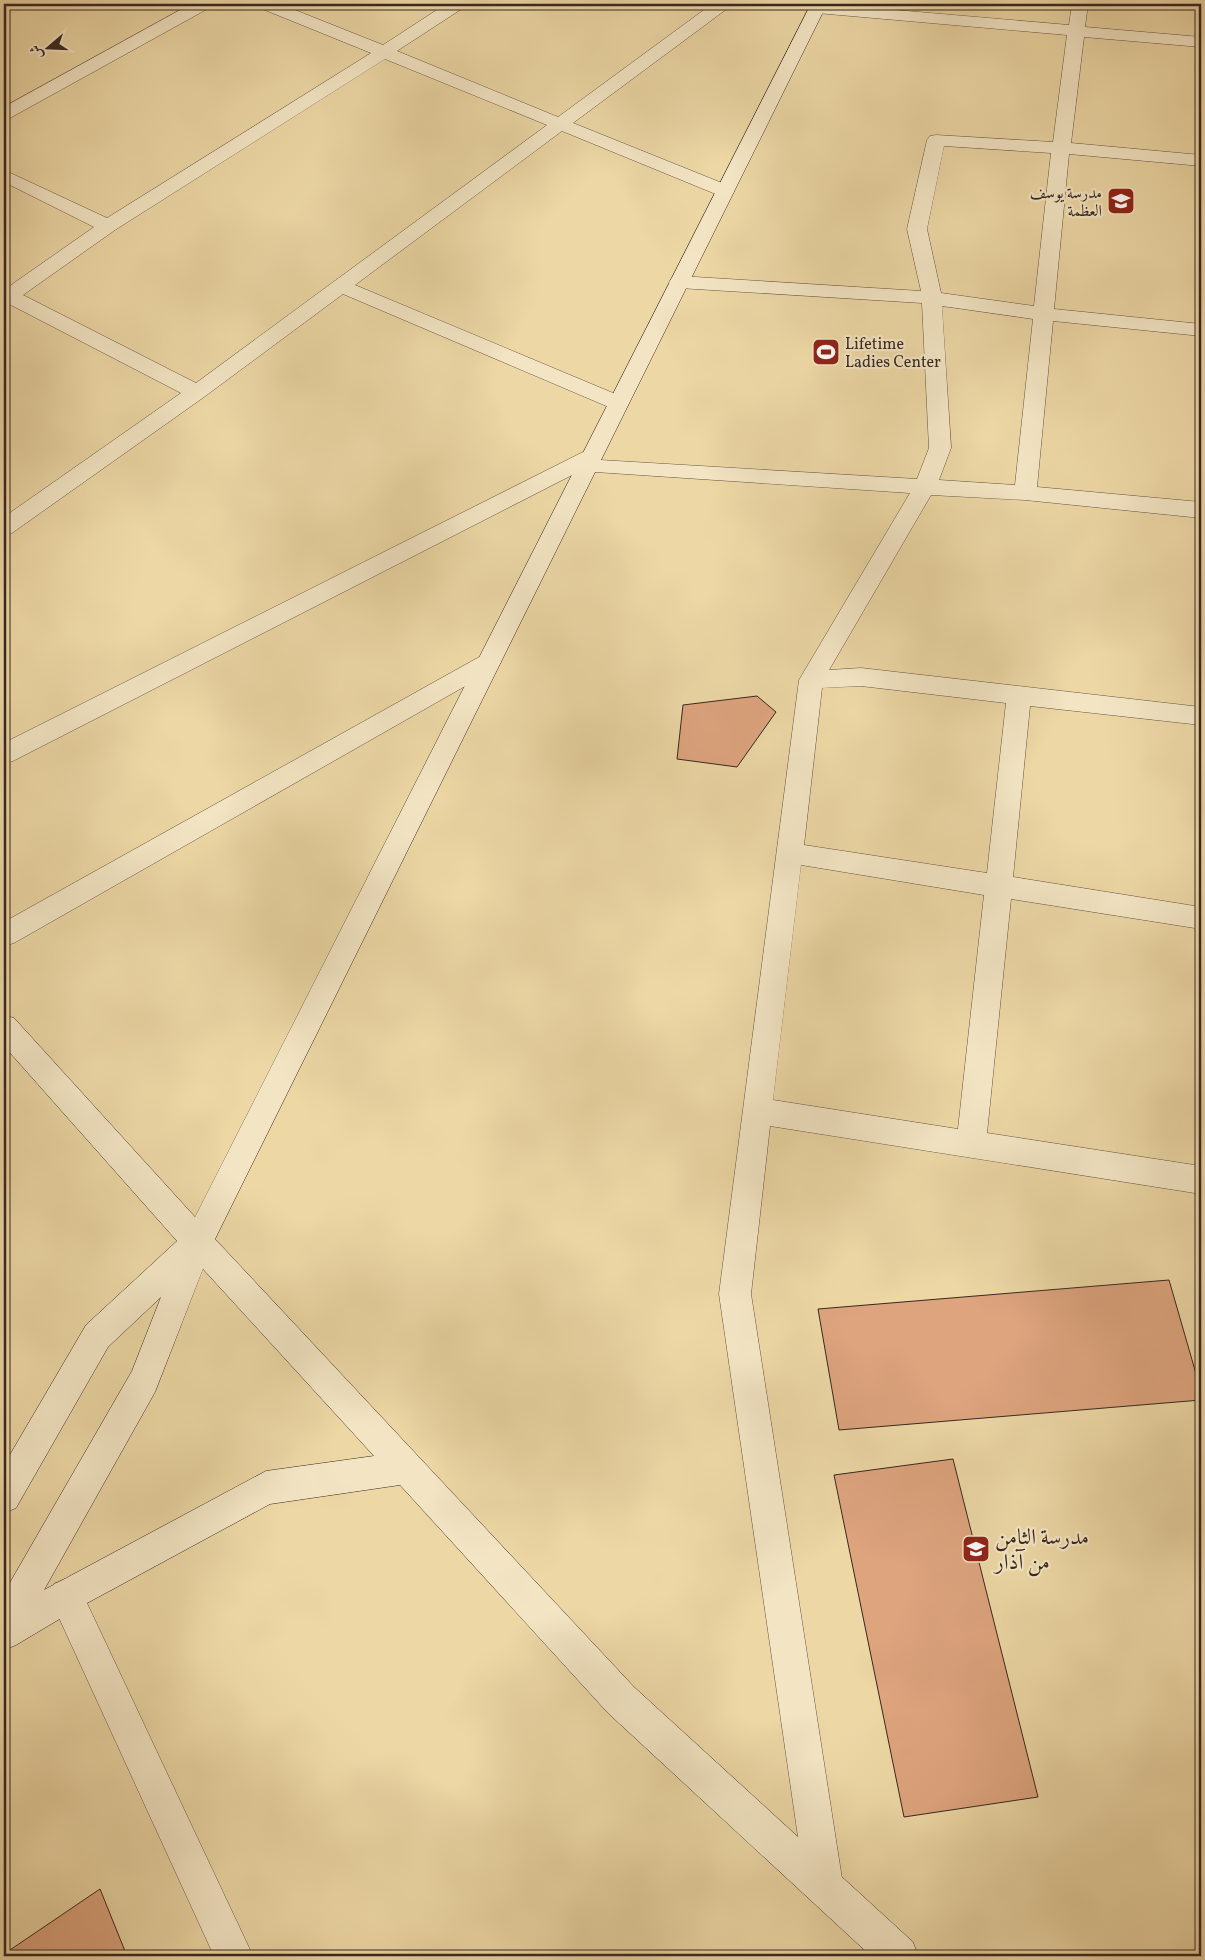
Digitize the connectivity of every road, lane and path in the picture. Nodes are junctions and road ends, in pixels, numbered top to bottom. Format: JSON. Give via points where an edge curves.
{"nodes":[{"id":1,"x":203,"y":4,"type":"edge"},
{"id":2,"x":266,"y":4,"type":"edge"},
{"id":3,"x":457,"y":4,"type":"edge"},
{"id":4,"x":722,"y":4,"type":"edge"},
{"id":5,"x":1080,"y":4,"type":"edge"},
{"id":6,"x":818,"y":6,"type":"edge"},
{"id":7,"x":1076,"y":30,"type":"junction"},
{"id":8,"x":1201,"y":42,"type":"edge"},
{"id":9,"x":386,"y":51,"type":"junction"},
{"id":10,"x":4,"y":114,"type":"edge"},
{"id":11,"x":560,"y":124,"type":"junction"},
{"id":12,"x":1061,"y":148,"type":"junction"},
{"id":13,"x":1201,"y":161,"type":"edge"},
{"id":14,"x":4,"y":175,"type":"edge"},
{"id":15,"x":725,"y":191,"type":"junction"},
{"id":16,"x":108,"y":226,"type":"junction"},
{"id":17,"x":679,"y":282,"type":"junction"},
{"id":18,"x":340,"y":286,"type":"junction"},
{"id":19,"x":6,"y":297,"type":"edge"},
{"id":20,"x":932,"y":298,"type":"junction"},
{"id":21,"x":1044,"y":314,"type":"junction"},
{"id":22,"x":1201,"y":330,"type":"edge"},
{"id":23,"x":197,"y":392,"type":"junction"},
{"id":24,"x":618,"y":403,"type":"junction"},
{"id":25,"x":589,"y":462,"type":"junction"},
{"id":26,"x":925,"y":487,"type":"junction"},
{"id":27,"x":1025,"y":493,"type":"junction"},
{"id":28,"x":1201,"y":510,"type":"edge"},
{"id":29,"x":4,"y":528,"type":"edge"},
{"id":30,"x":489,"y":662,"type":"junction"},
{"id":31,"x":810,"y":680,"type":"junction"},
{"id":32,"x":1019,"y":695,"type":"junction"},
{"id":33,"x":1201,"y":716,"type":"edge"},
{"id":34,"x":4,"y":754,"type":"edge"},
{"id":35,"x":790,"y":852,"type":"junction"},
{"id":36,"x":1000,"y":886,"type":"junction"},
{"id":37,"x":1201,"y":918,"type":"edge"},
{"id":38,"x":4,"y":935,"type":"edge"},
{"id":39,"x":4,"y":1028,"type":"edge"},
{"id":40,"x":758,"y":1111,"type":"junction"},
{"id":41,"x":972,"y":1144,"type":"junction"},
{"id":42,"x":1201,"y":1180,"type":"edge"},
{"id":43,"x":198,"y":1242,"type":"junction"},
{"id":44,"x":406,"y":1468,"type":"junction"},
{"id":45,"x":4,"y":1496,"type":"edge"},
{"id":46,"x":66,"y":1596,"type":"junction"},
{"id":47,"x":4,"y":1626,"type":"edge"},
{"id":48,"x":4,"y":1633,"type":"edge"},
{"id":49,"x":824,"y":1885,"type":"junction"},
{"id":50,"x":234,"y":1956,"type":"edge"},
{"id":51,"x":899,"y":1956,"type":"edge"}],
"edges":[{"from":1,"to":10,"type":"street"},
{"from":2,"to":9,"type":"street"},
{"from":3,"to":9,"type":"street"},
{"from":4,"to":11,"type":"street"},
{"from":5,"to":7,"type":"street"},
{"from":6,"to":7,"type":"street"},
{"from":6,"to":15,"type":"street"},
{"from":7,"to":8,"type":"street"},
{"from":7,"to":12,"type":"street"},
{"from":9,"to":11,"type":"street"},
{"from":9,"to":16,"type":"street"},
{"from":11,"to":15,"type":"street"},
{"from":11,"to":18,"type":"street"},
{"from":12,"to":13,"type":"street"},
{"from":12,"to":20,"type":"street","via":[[936,140],[917,229]]},
{"from":12,"to":21,"type":"street"},
{"from":14,"to":16,"type":"street"},
{"from":15,"to":17,"type":"street"},
{"from":16,"to":19,"type":"street"},
{"from":17,"to":20,"type":"street"},
{"from":17,"to":24,"type":"street"},
{"from":18,"to":23,"type":"street"},
{"from":18,"to":24,"type":"street"},
{"from":19,"to":23,"type":"street"},
{"from":20,"to":21,"type":"street"},
{"from":20,"to":26,"type":"street","via":[[940,448]]},
{"from":21,"to":22,"type":"street"},
{"from":21,"to":27,"type":"street"},
{"from":23,"to":29,"type":"street"},
{"from":24,"to":25,"type":"street"},
{"from":25,"to":26,"type":"street"},
{"from":25,"to":30,"type":"street"},
{"from":25,"to":34,"type":"street"},
{"from":26,"to":27,"type":"street"},
{"from":26,"to":31,"type":"street"},
{"from":27,"to":28,"type":"street"},
{"from":30,"to":38,"type":"street"},
{"from":30,"to":43,"type":"street"},
{"from":31,"to":32,"type":"street","via":[[861,677]]},
{"from":31,"to":35,"type":"street"},
{"from":32,"to":33,"type":"street"},
{"from":32,"to":36,"type":"street"},
{"from":35,"to":36,"type":"street"},
{"from":35,"to":40,"type":"street"},
{"from":36,"to":37,"type":"street"},
{"from":36,"to":41,"type":"street"},
{"from":39,"to":43,"type":"street"},
{"from":40,"to":41,"type":"street"},
{"from":40,"to":49,"type":"street","via":[[735,1294]]},
{"from":41,"to":42,"type":"street"},
{"from":43,"to":44,"type":"street"},
{"from":43,"to":45,"type":"street","via":[[97,1336]]},
{"from":43,"to":47,"type":"street","via":[[144,1381]]},
{"from":44,"to":46,"type":"street","via":[[266,1488]]},
{"from":44,"to":49,"type":"street","via":[[621,1700]]},
{"from":46,"to":48,"type":"street"},
{"from":46,"to":50,"type":"street"},
{"from":49,"to":51,"type":"street"}]}
